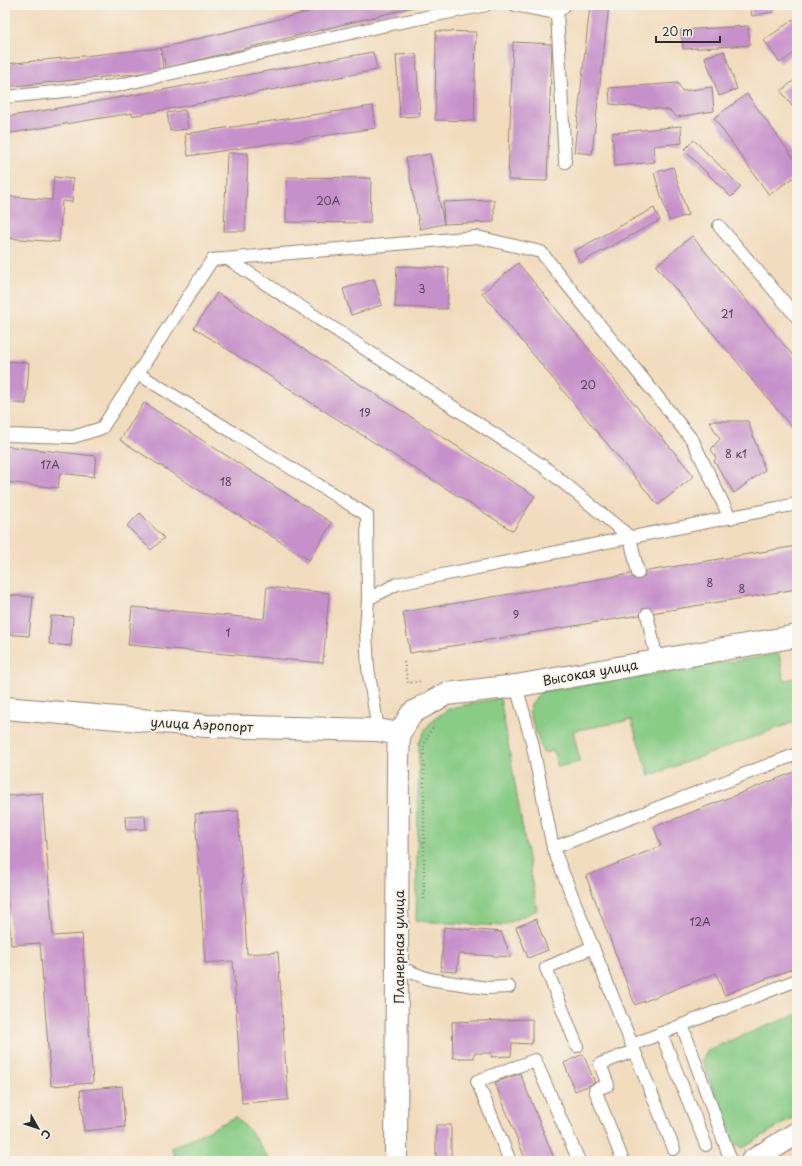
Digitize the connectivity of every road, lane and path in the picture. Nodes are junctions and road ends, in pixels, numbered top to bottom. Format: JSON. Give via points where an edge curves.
{"nodes":[{"id":1,"x":486,"y":5,"type":"edge"},
{"id":2,"x":514,"y":5,"type":"edge"},
{"id":3,"x":561,"y":9,"type":"edge"},
{"id":4,"x":5,"y":97,"type":"edge"},
{"id":5,"x":565,"y":162,"type":"dead end"},
{"id":6,"x":719,"y":226,"type":"dead end"},
{"id":7,"x":228,"y":259,"type":"junction"},
{"id":8,"x":797,"y":317,"type":"edge"},
{"id":9,"x":137,"y":373,"type":"junction"},
{"id":10,"x":5,"y":435,"type":"edge"},
{"id":11,"x":797,"y":504,"type":"edge"},
{"id":12,"x":730,"y":518,"type":"junction"},
{"id":13,"x":630,"y":537,"type":"junction"},
{"id":14,"x":638,"y":573,"type":"dead end"},
{"id":15,"x":368,"y":599,"type":"junction"},
{"id":16,"x":647,"y":614,"type":"dead end"},
{"id":17,"x":797,"y":636,"type":"edge"},
{"id":18,"x":657,"y":660,"type":"junction"},
{"id":19,"x":404,"y":662,"type":"dead end"},
{"id":20,"x":516,"y":686,"type":"junction"},
{"id":21,"x":424,"y":687,"type":"dead end"},
{"id":22,"x":5,"y":708,"type":"edge"},
{"id":23,"x":437,"y":723,"type":"dead end"},
{"id":24,"x":389,"y":732,"type":"junction"},
{"id":25,"x":797,"y":754,"type":"edge"},
{"id":26,"x":553,"y":848,"type":"junction"},
{"id":27,"x":424,"y":899,"type":"dead end"},
{"id":28,"x":593,"y":947,"type":"junction"},
{"id":29,"x":398,"y":966,"type":"junction"},
{"id":30,"x":797,"y":980,"type":"edge"},
{"id":31,"x":509,"y":987,"type":"dead end"},
{"id":32,"x":682,"y":1024,"type":"junction"},
{"id":33,"x":661,"y":1033,"type":"junction"},
{"id":34,"x":577,"y":1046,"type":"dead end"},
{"id":35,"x":633,"y":1048,"type":"junction"},
{"id":36,"x":797,"y":1133,"type":"edge"},
{"id":37,"x":706,"y":1145,"type":"dead end"},
{"id":38,"x":674,"y":1149,"type":"dead end"},
{"id":39,"x":396,"y":1161,"type":"edge"},
{"id":40,"x":510,"y":1161,"type":"edge"},
{"id":41,"x":579,"y":1161,"type":"edge"},
{"id":42,"x":623,"y":1161,"type":"edge"},
{"id":43,"x":731,"y":1161,"type":"edge"},
{"id":44,"x":752,"y":1161,"type":"edge"}],
"edges":[{"from":1,"to":4,"type":"lane","via":[[115,86]]},
{"from":2,"to":3,"type":"lane"},
{"from":3,"to":5,"type":"lane"},
{"from":6,"to":8,"type":"lane"},
{"from":7,"to":9,"type":"lane","via":[[212,260]]},
{"from":7,"to":12,"type":"lane","via":[[477,237],[541,252],[693,441]]},
{"from":7,"to":13,"type":"lane","via":[[543,466]]},
{"from":9,"to":10,"type":"lane","via":[[102,428],[73,437]]},
{"from":9,"to":15,"type":"lane","via":[[367,515]]},
{"from":11,"to":12,"type":"lane"},
{"from":12,"to":13,"type":"lane"},
{"from":13,"to":14,"type":"lane"},
{"from":13,"to":15,"type":"lane","via":[[397,584]]},
{"from":15,"to":24,"type":"lane","via":[[368,668]]},
{"from":16,"to":18,"type":"lane"},
{"from":17,"to":18,"type":"main road","name":"Высокая улица"},
{"from":18,"to":20,"type":"main road","name":"Высокая улица"},
{"from":19,"to":21,"type":"path","via":[[408,683],[423,681]]},
{"from":20,"to":24,"type":"main road","name":"Высокая улица","via":[[446,694],[412,713]]},
{"from":20,"to":26,"type":"lane","via":[[532,742]]},
{"from":22,"to":24,"type":"main road","name":"улица Аэропорт","via":[[207,726]]},
{"from":23,"to":27,"type":"path","via":[[429,733],[424,746]]},
{"from":24,"to":29,"type":"main road","name":"Планерная улица","via":[[398,760]]},
{"from":25,"to":26,"type":"lane"},
{"from":26,"to":28,"type":"lane"},
{"from":28,"to":34,"type":"lane","via":[[546,968]]},
{"from":28,"to":35,"type":"lane"},
{"from":29,"to":31,"type":"lane","via":[[429,979],[487,988]]},
{"from":29,"to":39,"type":"main road","name":"Планерная улица"},
{"from":30,"to":32,"type":"lane"},
{"from":32,"to":33,"type":"lane"},
{"from":32,"to":43,"type":"lane"},
{"from":33,"to":35,"type":"lane"},
{"from":33,"to":37,"type":"lane"},
{"from":35,"to":38,"type":"lane"},
{"from":35,"to":42,"type":"lane","via":[[600,1064],[608,1085],[595,1090]]},
{"from":36,"to":44,"type":"main road"},
{"from":40,"to":41,"type":"lane","via":[[477,1081],[535,1060]]}]}
